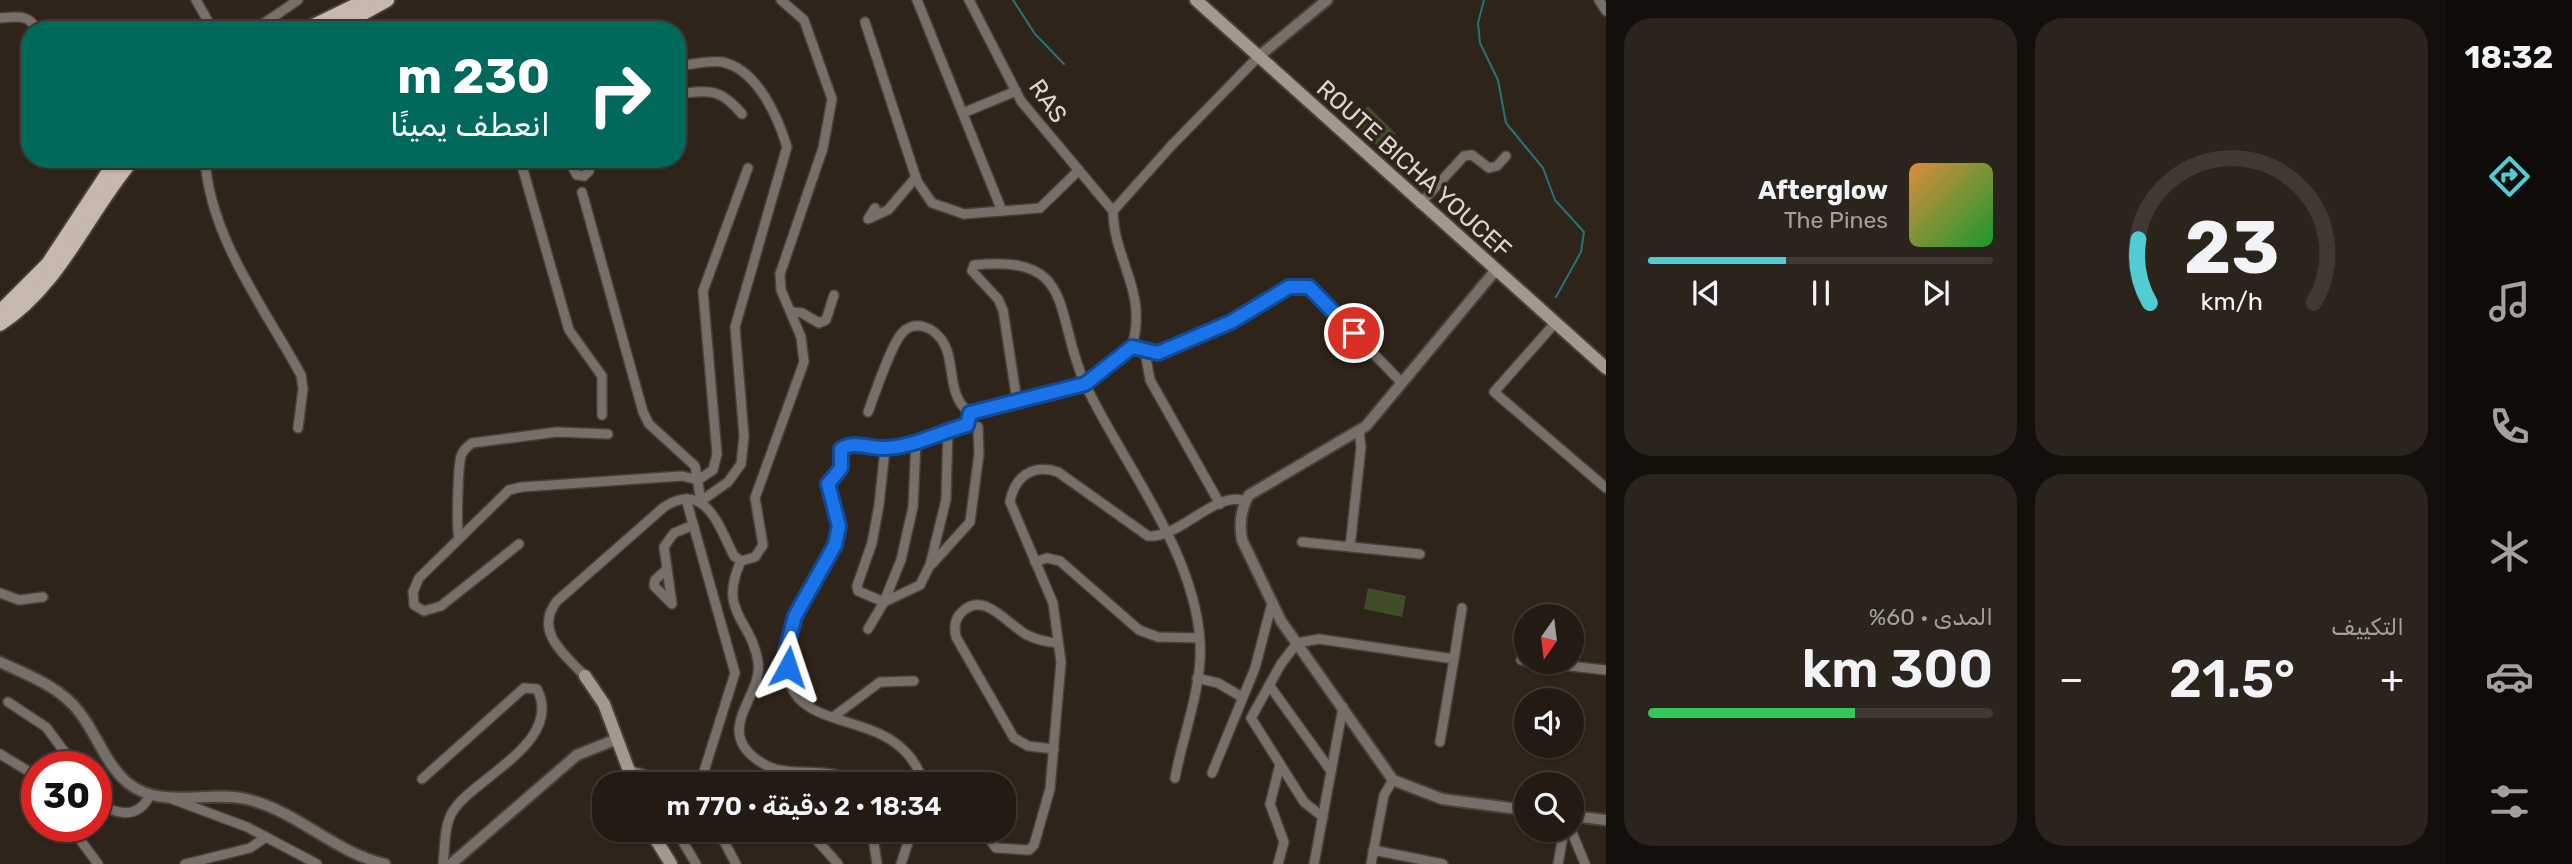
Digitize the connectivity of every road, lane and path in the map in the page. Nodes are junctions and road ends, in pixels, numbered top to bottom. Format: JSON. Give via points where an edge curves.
{"nodes":[{"id":1,"x":196,"y":0,"type":"edge"},
{"id":2,"x":298,"y":0,"type":"edge"},
{"id":3,"x":367,"y":0,"type":"edge"},
{"id":4,"x":387,"y":0,"type":"edge"},
{"id":5,"x":781,"y":0,"type":"edge"},
{"id":6,"x":917,"y":0,"type":"edge"},
{"id":7,"x":969,"y":0,"type":"edge"},
{"id":8,"x":1196,"y":0,"type":"edge"},
{"id":9,"x":1327,"y":0,"type":"edge"},
{"id":10,"x":1599,"y":0,"type":"edge"},
{"id":11,"x":1606,"y":11,"type":"edge"},
{"id":12,"x":0,"y":19,"type":"edge"},
{"id":13,"x":32,"y":21,"type":"edge"},
{"id":14,"x":208,"y":21,"type":"edge"},
{"id":15,"x":267,"y":21,"type":"edge"},
{"id":16,"x":324,"y":21,"type":"edge"},
{"id":17,"x":349,"y":21,"type":"edge"},
{"id":18,"x":864,"y":22,"type":"dead end"},
{"id":19,"x":1258,"y":57,"type":"junction"},
{"id":20,"x":686,"y":65,"type":"edge"},
{"id":21,"x":1016,"y":91,"type":"junction"},
{"id":22,"x":686,"y":93,"type":"edge"},
{"id":23,"x":963,"y":113,"type":"junction"},
{"id":24,"x":742,"y":114,"type":"dead end"},
{"id":25,"x":1506,"y":156,"type":"dead end"},
{"id":26,"x":111,"y":168,"type":"edge"},
{"id":27,"x":126,"y":168,"type":"edge"},
{"id":28,"x":206,"y":168,"type":"edge"},
{"id":29,"x":523,"y":168,"type":"edge"},
{"id":30,"x":573,"y":168,"type":"edge"},
{"id":31,"x":589,"y":168,"type":"edge"},
{"id":32,"x":748,"y":168,"type":"dead end"},
{"id":33,"x":1077,"y":171,"type":"junction"},
{"id":34,"x":916,"y":177,"type":"junction"},
{"id":35,"x":582,"y":192,"type":"dead end"},
{"id":36,"x":1420,"y":204,"type":"junction"},
{"id":37,"x":875,"y":208,"type":"dead end"},
{"id":38,"x":1002,"y":211,"type":"junction"},
{"id":39,"x":1113,"y":211,"type":"junction"},
{"id":40,"x":1495,"y":271,"type":"junction"},
{"id":41,"x":834,"y":295,"type":"dead end"},
{"id":42,"x":0,"y":312,"type":"edge"},
{"id":43,"x":792,"y":312,"type":"junction"},
{"id":44,"x":1556,"y":322,"type":"junction"},
{"id":45,"x":0,"y":324,"type":"edge"},
{"id":46,"x":1132,"y":347,"type":"junction"},
{"id":47,"x":1145,"y":352,"type":"junction"},
{"id":48,"x":1606,"y":368,"type":"edge"},
{"id":49,"x":1402,"y":383,"type":"junction"},
{"id":50,"x":1085,"y":384,"type":"junction"},
{"id":51,"x":1017,"y":401,"type":"junction"},
{"id":52,"x":868,"y":412,"type":"dead end"},
{"id":53,"x":970,"y":413,"type":"junction"},
{"id":54,"x":602,"y":415,"type":"dead end"},
{"id":55,"x":967,"y":425,"type":"junction"},
{"id":56,"x":298,"y":428,"type":"dead end"},
{"id":57,"x":948,"y":430,"type":"junction"},
{"id":58,"x":1359,"y":430,"type":"junction"},
{"id":59,"x":608,"y":434,"type":"dead end"},
{"id":60,"x":916,"y":442,"type":"junction"},
{"id":61,"x":884,"y":449,"type":"junction"},
{"id":62,"x":698,"y":480,"type":"junction"},
{"id":63,"x":1606,"y":488,"type":"edge"},
{"id":64,"x":686,"y":499,"type":"junction"},
{"id":65,"x":701,"y":501,"type":"junction"},
{"id":66,"x":1246,"y":501,"type":"junction"},
{"id":67,"x":1220,"y":504,"type":"junction"},
{"id":68,"x":691,"y":526,"type":"junction"},
{"id":69,"x":1165,"y":534,"type":"junction"},
{"id":70,"x":459,"y":538,"type":"junction"},
{"id":71,"x":1302,"y":542,"type":"dead end"},
{"id":72,"x":519,"y":544,"type":"dead end"},
{"id":73,"x":1350,"y":547,"type":"junction"},
{"id":74,"x":1420,"y":554,"type":"dead end"},
{"id":75,"x":741,"y":561,"type":"junction"},
{"id":76,"x":1035,"y":562,"type":"junction"},
{"id":77,"x":930,"y":565,"type":"junction"},
{"id":78,"x":667,"y":569,"type":"dead end"},
{"id":79,"x":0,"y":593,"type":"edge"},
{"id":80,"x":43,"y":597,"type":"dead end"},
{"id":81,"x":884,"y":602,"type":"junction"},
{"id":82,"x":1272,"y":603,"type":"junction"},
{"id":83,"x":1462,"y":608,"type":"dead end"},
{"id":84,"x":868,"y":629,"type":"dead end"},
{"id":85,"x":1199,"y":638,"type":"junction"},
{"id":86,"x":1058,"y":643,"type":"junction"},
{"id":87,"x":1297,"y":643,"type":"junction"},
{"id":88,"x":1454,"y":659,"type":"junction"},
{"id":89,"x":0,"y":662,"type":"edge"},
{"id":90,"x":1584,"y":668,"type":"edge"},
{"id":91,"x":1606,"y":670,"type":"edge"},
{"id":92,"x":585,"y":676,"type":"joint"},
{"id":93,"x":1197,"y":678,"type":"junction"},
{"id":94,"x":914,"y":681,"type":"dead end"},
{"id":95,"x":1269,"y":685,"type":"junction"},
{"id":96,"x":1242,"y":697,"type":"junction"},
{"id":97,"x":8,"y":702,"type":"dead end"},
{"id":98,"x":1343,"y":707,"type":"junction"},
{"id":99,"x":833,"y":717,"type":"junction"},
{"id":100,"x":614,"y":738,"type":"junction"},
{"id":101,"x":1440,"y":742,"type":"dead end"},
{"id":102,"x":1054,"y":749,"type":"junction"},
{"id":103,"x":64,"y":751,"type":"edge"},
{"id":104,"x":0,"y":754,"type":"edge"},
{"id":105,"x":1280,"y":764,"type":"junction"},
{"id":106,"x":21,"y":767,"type":"edge"},
{"id":107,"x":1331,"y":771,"type":"junction"},
{"id":108,"x":631,"y":772,"type":"edge"},
{"id":109,"x":704,"y":772,"type":"edge"},
{"id":110,"x":813,"y":772,"type":"edge"},
{"id":111,"x":918,"y":772,"type":"edge"},
{"id":112,"x":1212,"y":773,"type":"dead end"},
{"id":113,"x":1175,"y":778,"type":"dead end"},
{"id":114,"x":422,"y":779,"type":"dead end"},
{"id":115,"x":1393,"y":780,"type":"junction"},
{"id":116,"x":150,"y":795,"type":"junction"},
{"id":117,"x":166,"y":798,"type":"junction"},
{"id":118,"x":1514,"y":808,"type":"edge"},
{"id":119,"x":112,"y":810,"type":"edge"},
{"id":120,"x":1323,"y":817,"type":"junction"},
{"id":121,"x":1584,"y":817,"type":"edge"},
{"id":122,"x":1606,"y":820,"type":"edge"},
{"id":123,"x":266,"y":837,"type":"junction"},
{"id":124,"x":82,"y":842,"type":"edge"},
{"id":125,"x":657,"y":842,"type":"edge"},
{"id":126,"x":683,"y":842,"type":"edge"},
{"id":127,"x":724,"y":842,"type":"edge"},
{"id":128,"x":818,"y":842,"type":"edge"},
{"id":129,"x":874,"y":842,"type":"edge"},
{"id":130,"x":908,"y":842,"type":"edge"},
{"id":131,"x":991,"y":842,"type":"edge"},
{"id":132,"x":1562,"y":842,"type":"edge"},
{"id":133,"x":1577,"y":842,"type":"edge"},
{"id":134,"x":1373,"y":850,"type":"junction"},
{"id":135,"x":98,"y":864,"type":"edge"},
{"id":136,"x":185,"y":864,"type":"edge"},
{"id":137,"x":317,"y":864,"type":"edge"},
{"id":138,"x":385,"y":864,"type":"edge"},
{"id":139,"x":443,"y":864,"type":"edge"},
{"id":140,"x":451,"y":864,"type":"edge"},
{"id":141,"x":671,"y":864,"type":"edge"},
{"id":142,"x":696,"y":864,"type":"edge"},
{"id":143,"x":736,"y":864,"type":"edge"},
{"id":144,"x":838,"y":864,"type":"edge"},
{"id":145,"x":877,"y":864,"type":"edge"},
{"id":146,"x":901,"y":864,"type":"edge"},
{"id":147,"x":1278,"y":864,"type":"edge"},
{"id":148,"x":1314,"y":864,"type":"edge"},
{"id":149,"x":1371,"y":864,"type":"edge"},
{"id":150,"x":1444,"y":864,"type":"edge"},
{"id":151,"x":1559,"y":864,"type":"edge"},
{"id":152,"x":1585,"y":864,"type":"edge"}],
"edges":[{"from":1,"to":14,"type":"street"},
{"from":2,"to":15,"type":"street"},
{"from":3,"to":16,"type":"main road"},
{"from":4,"to":17,"type":"main road"},
{"from":5,"to":43,"type":"street","via":[[804,20],[832,99],[823,148],[779,274]]},
{"from":6,"to":23,"type":"street"},
{"from":7,"to":21,"type":"street","name":"RAS"},
{"from":8,"to":19,"type":"main road","name":"ROUTE BICHA YOUCEF"},
{"from":9,"to":19,"type":"street"},
{"from":10,"to":11,"type":"street"},
{"from":12,"to":13,"type":"street"},
{"from":18,"to":34,"type":"street"},
{"from":19,"to":36,"type":"main road","name":"ROUTE BICHA YOUCEF"},
{"from":19,"to":39,"type":"street"},
{"from":20,"to":65,"type":"street","via":[[720,62],[738,68],[780,121],[787,147],[735,327],[744,436],[741,464],[728,482]]},
{"from":21,"to":23,"type":"street"},
{"from":21,"to":33,"type":"street","name":"RAS"},
{"from":22,"to":24,"type":"street","via":[[726,95]]},
{"from":23,"to":38,"type":"street"},
{"from":25,"to":36,"type":"street","via":[[1489,168],[1472,155],[1464,156]]},
{"from":26,"to":42,"type":"main road","via":[[48,264]]},
{"from":27,"to":45,"type":"main road","via":[[61,265]]},
{"from":28,"to":56,"type":"street","via":[[214,210],[301,374]]},
{"from":29,"to":54,"type":"street","via":[[569,330],[602,376]]},
{"from":30,"to":31,"type":"street","via":[[584,176]]},
{"from":32,"to":62,"type":"street","via":[[703,291],[717,459],[713,470]]},
{"from":33,"to":38,"type":"street","via":[[1040,208]]},
{"from":33,"to":39,"type":"street","name":"RAS"},
{"from":34,"to":37,"type":"street","via":[[888,211],[868,219]]},
{"from":34,"to":38,"type":"street","via":[[932,203],[947,210],[964,214]]},
{"from":35,"to":62,"type":"street","via":[[643,412],[649,424],[695,466]]},
{"from":36,"to":40,"type":"main road","name":"ROUTE BICHA YOUCEF"},
{"from":39,"to":46,"type":"street","via":[[1115,237],[1133,282],[1137,313]]},
{"from":40,"to":44,"type":"main road","name":"ROUTE BICHA YOUCEF"},
{"from":40,"to":49,"type":"street"},
{"from":41,"to":43,"type":"street","via":[[826,320],[819,323]]},
{"from":43,"to":75,"type":"street","via":[[804,349],[801,374],[755,498],[763,545],[755,557]]},
{"from":44,"to":48,"type":"main road","name":"ROUTE BICHA YOUCEF"},
{"from":44,"to":63,"type":"street","via":[[1494,392]]},
{"from":46,"to":47,"type":"street"},
{"from":46,"to":50,"type":"street"},
{"from":47,"to":49,"type":"street","via":[[1158,353],[1231,322],[1300,285],[1309,287]]},
{"from":47,"to":67,"type":"street","via":[[1150,380]]},
{"from":49,"to":58,"type":"street"},
{"from":50,"to":51,"type":"street"},
{"from":50,"to":51,"type":"street","via":[[1072,355],[1054,286],[1045,275],[1007,261],[974,265],[972,271],[1003,310]]},
{"from":50,"to":69,"type":"street"},
{"from":51,"to":53,"type":"street"},
{"from":52,"to":53,"type":"street","via":[[903,332],[915,326],[929,328],[942,340],[956,394]]},
{"from":53,"to":55,"type":"street"},
{"from":55,"to":57,"type":"street"},
{"from":55,"to":77,"type":"street","via":[[978,427],[979,454],[970,522]]},
{"from":57,"to":60,"type":"street"},
{"from":57,"to":77,"type":"street","via":[[946,499]]},
{"from":58,"to":66,"type":"street","via":[[1262,485]]},
{"from":58,"to":73,"type":"street"},
{"from":59,"to":70,"type":"street","via":[[557,432],[472,443],[460,462]]},
{"from":60,"to":61,"type":"street"},
{"from":60,"to":81,"type":"street","via":[[913,507],[901,560]]},
{"from":61,"to":81,"type":"street","via":[[880,505],[857,586],[858,591]]},
{"from":61,"to":99,"type":"street","via":[[853,445],[841,449],[841,468],[828,484],[839,526],[835,545],[795,616],[786,650],[789,683],[801,704]]},
{"from":62,"to":65,"type":"street"},
{"from":62,"to":70,"type":"street","via":[[682,476],[522,486],[509,490]]},
{"from":64,"to":65,"type":"street"},
{"from":64,"to":68,"type":"street"},
{"from":64,"to":92,"type":"street","via":[[664,507],[552,607],[550,635]]},
{"from":65,"to":75,"type":"street"},
{"from":66,"to":67,"type":"street"},
{"from":66,"to":82,"type":"street","via":[[1240,520],[1242,540]]},
{"from":67,"to":69,"type":"street"},
{"from":68,"to":78,"type":"street","via":[[666,540]]},
{"from":68,"to":109,"type":"street","via":[[735,673]]},
{"from":69,"to":76,"type":"street","via":[[1143,534],[1058,472],[1031,470],[1019,479],[1010,502]]},
{"from":69,"to":85,"type":"street","via":[[1185,575]]},
{"from":70,"to":72,"type":"street","via":[[415,584],[412,599],[418,609],[441,606]]},
{"from":71,"to":73,"type":"street"},
{"from":73,"to":74,"type":"street"},
{"from":75,"to":110,"type":"street","via":[[732,599],[759,667],[741,715],[743,741],[755,757],[773,768]]},
{"from":76,"to":85,"type":"street","via":[[1059,561],[1139,630]]},
{"from":76,"to":86,"type":"street","via":[[1054,603]]},
{"from":77,"to":81,"type":"street","via":[[920,585]]},
{"from":79,"to":80,"type":"street","via":[[19,600]]},
{"from":81,"to":84,"type":"street"},
{"from":82,"to":87,"type":"street"},
{"from":82,"to":96,"type":"street","via":[[1255,668]]},
{"from":83,"to":88,"type":"street"},
{"from":85,"to":93,"type":"street"},
{"from":86,"to":102,"type":"street","via":[[1061,662]]},
{"from":86,"to":102,"type":"street","via":[[1023,633],[983,605],[967,608],[955,626],[956,637],[1014,738],[1028,746]]},
{"from":87,"to":88,"type":"street","via":[[1319,639]]},
{"from":87,"to":95,"type":"street"},
{"from":87,"to":98,"type":"street"},
{"from":88,"to":101,"type":"street"},
{"from":89,"to":116,"type":"street","via":[[65,696],[119,775]]},
{"from":90,"to":91,"type":"street"},
{"from":92,"to":100,"type":"main road","via":[[602,699]]},
{"from":93,"to":96,"type":"street","via":[[1218,683]]},
{"from":93,"to":113,"type":"street"},
{"from":94,"to":99,"type":"street","via":[[880,682]]},
{"from":95,"to":105,"type":"street","via":[[1251,718]]},
{"from":95,"to":107,"type":"street"},
{"from":96,"to":112,"type":"street"},
{"from":97,"to":103,"type":"street","via":[[46,727]]},
{"from":98,"to":107,"type":"street"},
{"from":98,"to":115,"type":"street"},
{"from":99,"to":111,"type":"street","via":[[897,741]]},
{"from":100,"to":108,"type":"main road"},
{"from":100,"to":140,"type":"street","via":[[577,750]]},
{"from":102,"to":131,"type":"street","via":[[1050,789],[1031,849],[996,848]]},
{"from":104,"to":106,"type":"street"},
{"from":105,"to":120,"type":"street","via":[[1304,802]]},
{"from":105,"to":147,"type":"street","via":[[1270,804],[1284,842]]},
{"from":107,"to":120,"type":"street"},
{"from":114,"to":139,"type":"street","via":[[524,688],[538,692],[539,721],[530,741],[453,810]]},
{"from":115,"to":118,"type":"street","via":[[1442,799]]},
{"from":115,"to":134,"type":"street","via":[[1384,795]]},
{"from":116,"to":117,"type":"street"},
{"from":116,"to":119,"type":"street","via":[[139,810]]},
{"from":117,"to":123,"type":"street"},
{"from":117,"to":138,"type":"street","via":[[222,796],[257,802],[362,857]]},
{"from":120,"to":148,"type":"street"},
{"from":121,"to":122,"type":"street"},
{"from":123,"to":136,"type":"street","via":[[250,848]]},
{"from":123,"to":137,"type":"street"},
{"from":124,"to":135,"type":"street"},
{"from":125,"to":141,"type":"main road"},
{"from":126,"to":142,"type":"street"},
{"from":127,"to":143,"type":"street"},
{"from":128,"to":144,"type":"street"},
{"from":129,"to":145,"type":"street"},
{"from":130,"to":146,"type":"street"},
{"from":132,"to":151,"type":"street"},
{"from":133,"to":152,"type":"street"},
{"from":134,"to":149,"type":"street"},
{"from":134,"to":150,"type":"street"}]}
